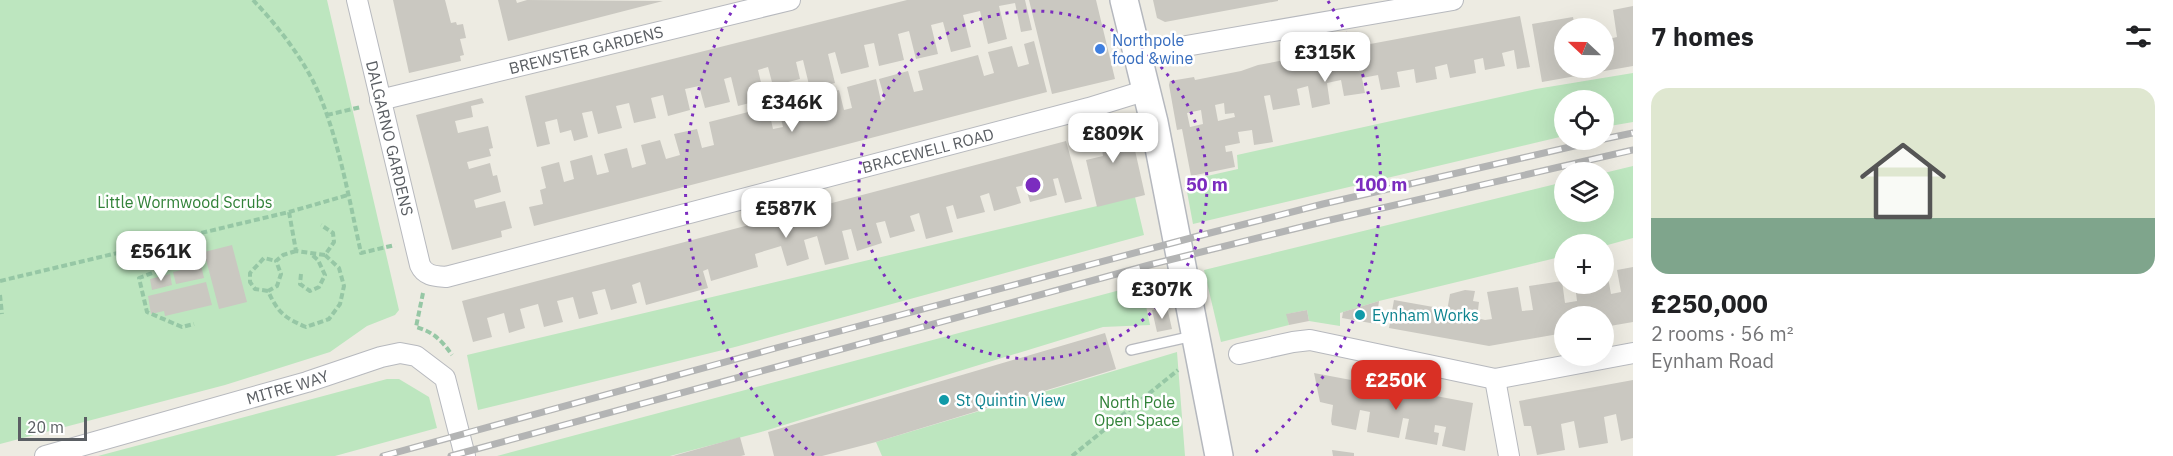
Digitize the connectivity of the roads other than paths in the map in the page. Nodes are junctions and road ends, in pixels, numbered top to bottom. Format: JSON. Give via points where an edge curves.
{"nodes":[{"id":1,"x":357,"y":0,"type":"edge"},
{"id":2,"x":790,"y":0,"type":"edge"},
{"id":3,"x":1125,"y":0,"type":"edge"},
{"id":4,"x":1453,"y":0,"type":"edge"},
{"id":5,"x":1138,"y":56,"type":"junction"},
{"id":6,"x":1147,"y":90,"type":"junction"},
{"id":7,"x":380,"y":100,"type":"junction"},
{"id":8,"x":428,"y":274,"type":"joint"},
{"id":9,"x":1196,"y":335,"type":"junction"},
{"id":10,"x":1131,"y":350,"type":"dead end"},
{"id":11,"x":1633,"y":353,"type":"edge"},
{"id":12,"x":1239,"y":354,"type":"dead end"},
{"id":13,"x":1495,"y":379,"type":"junction"},
{"id":14,"x":45,"y":456,"type":"edge"},
{"id":15,"x":465,"y":456,"type":"edge"},
{"id":16,"x":1220,"y":456,"type":"edge"},
{"id":17,"x":1509,"y":456,"type":"edge"}],
"edges":[{"from":1,"to":7,"type":"street","name":"DALGARNO GARDENS"},
{"from":2,"to":7,"type":"street","name":"BREWSTER GARDENS"},
{"from":3,"to":5,"type":"main road"},
{"from":4,"to":5,"type":"street"},
{"from":5,"to":6,"type":"main road"},
{"from":6,"to":8,"type":"street","name":"BRACEWELL ROAD","via":[[446,277]]},
{"from":6,"to":9,"type":"main road"},
{"from":7,"to":8,"type":"street","name":"DALGARNO GARDENS","via":[[420,265]]},
{"from":9,"to":10,"type":"lane"},
{"from":9,"to":16,"type":"main road"},
{"from":11,"to":13,"type":"street"},
{"from":12,"to":13,"type":"street","via":[[1310,340]]},
{"from":13,"to":17,"type":"street"},
{"from":14,"to":15,"type":"street","name":"MITRE WAY","via":[[400,352],[416,356],[446,378]]}]}
